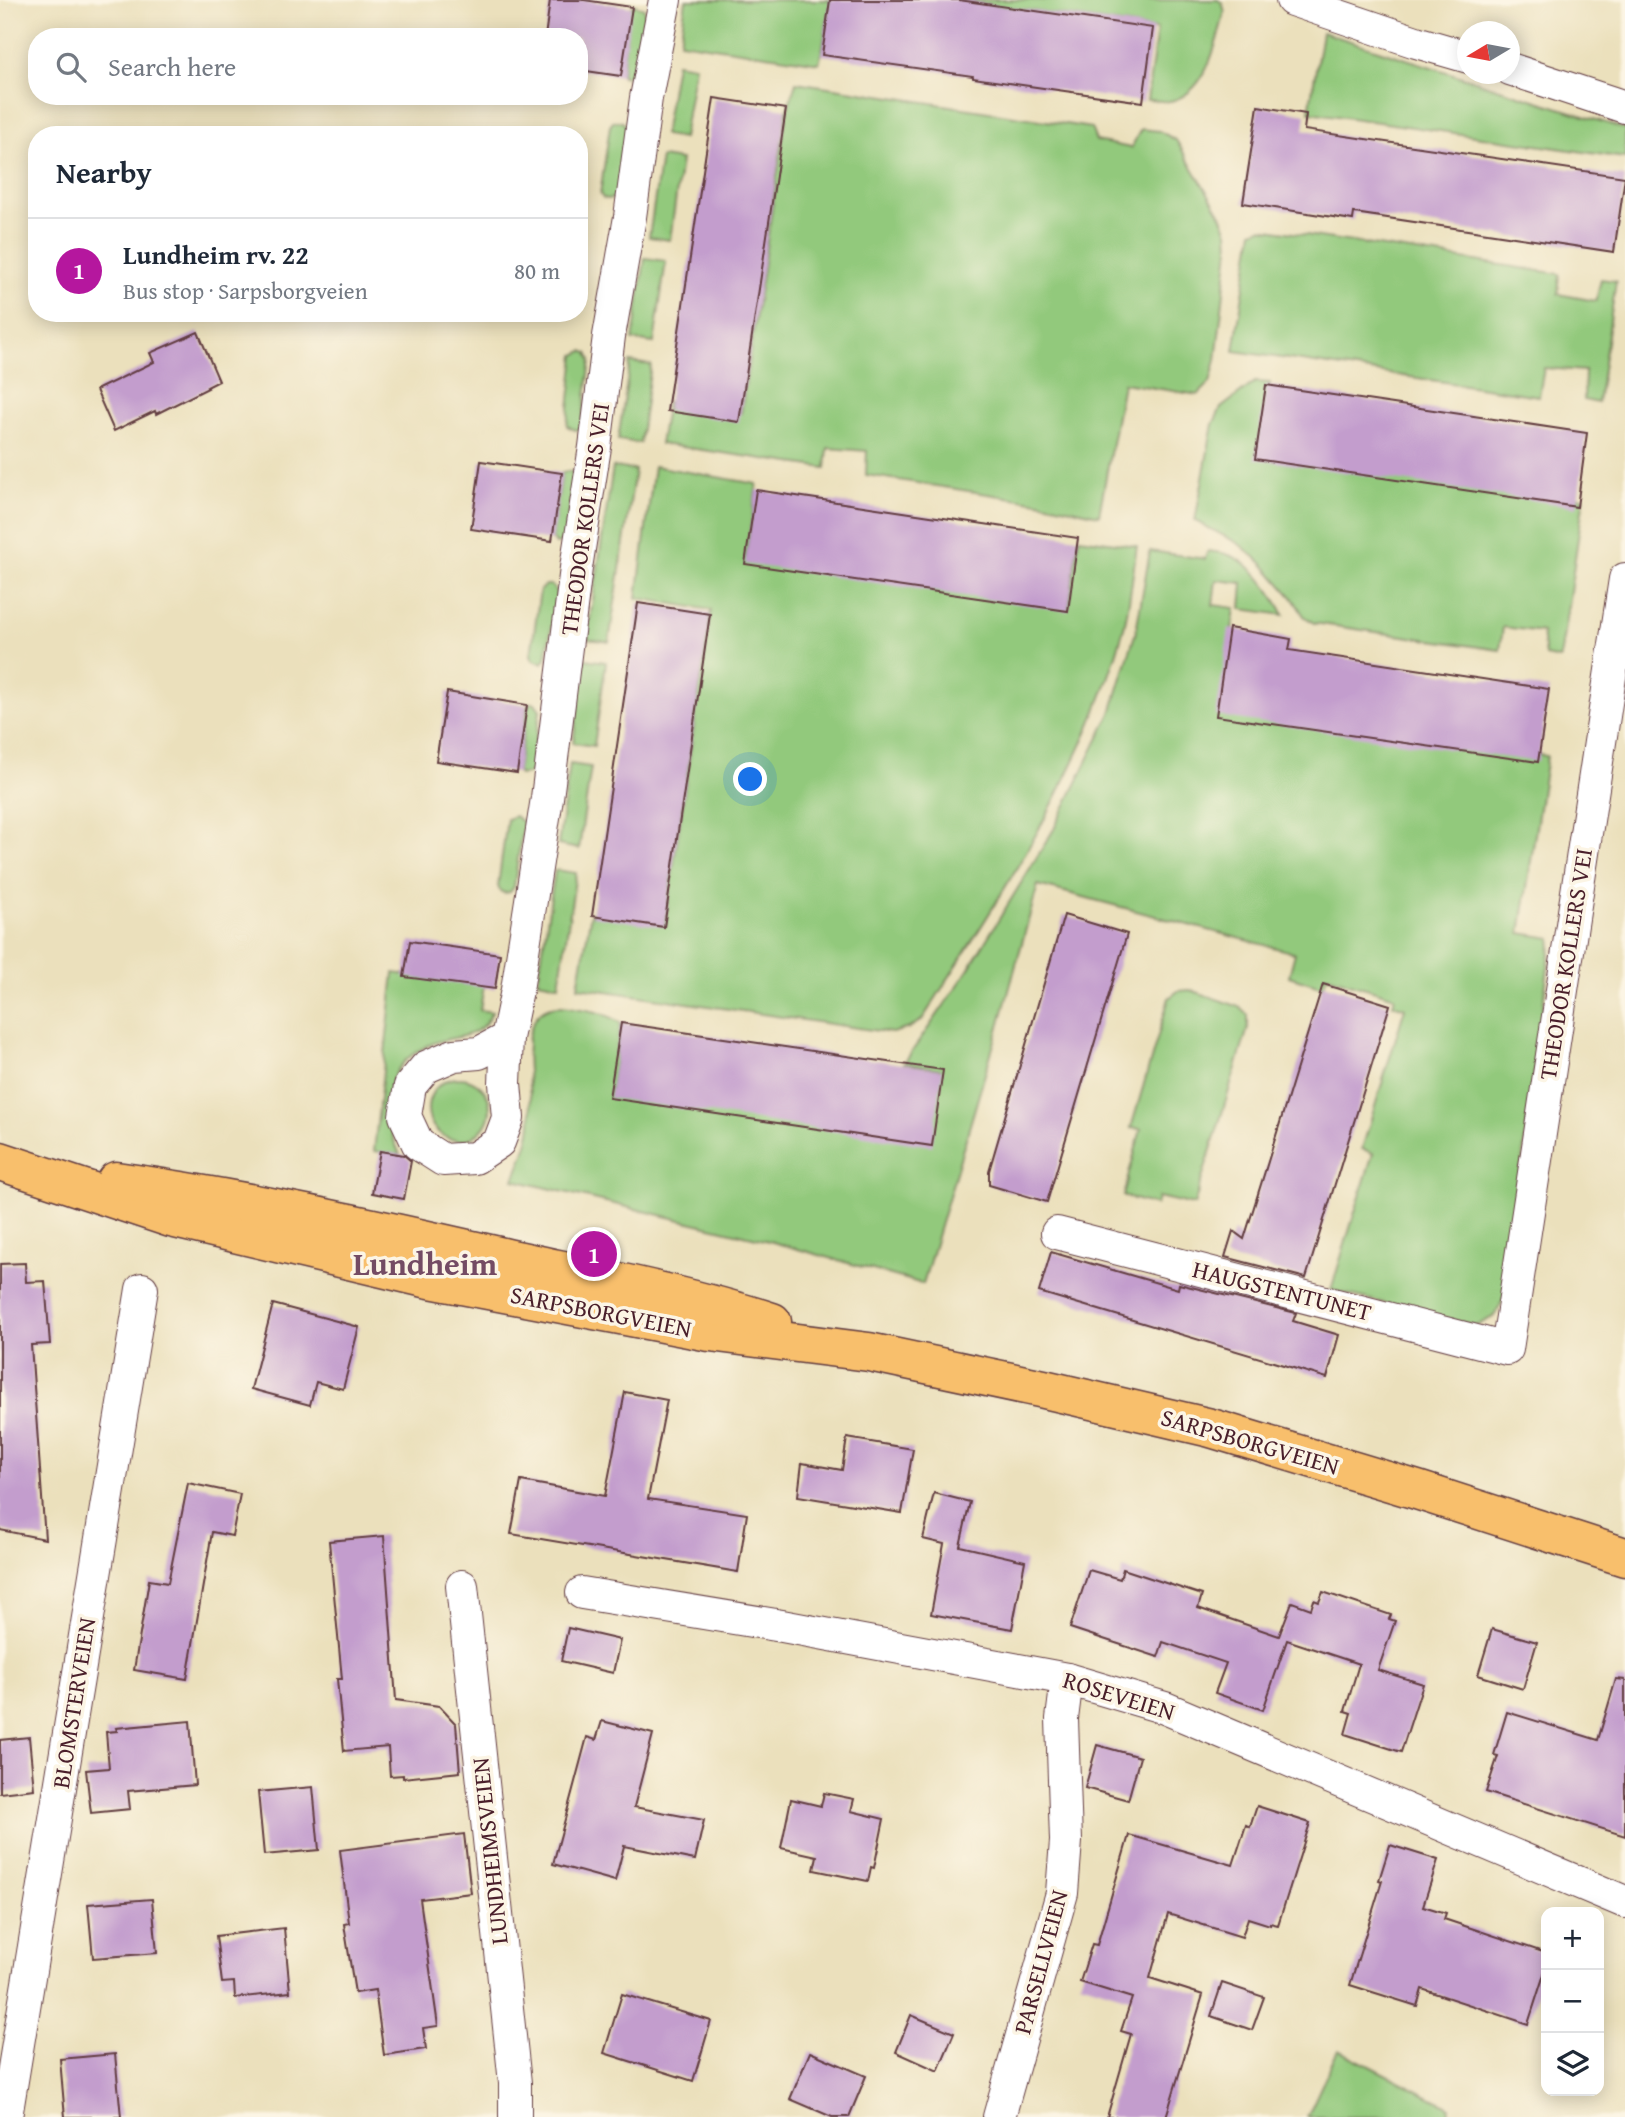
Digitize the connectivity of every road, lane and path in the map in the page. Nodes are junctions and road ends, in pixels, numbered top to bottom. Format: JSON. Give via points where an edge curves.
{"nodes":[{"id":1,"x":664,"y":0,"type":"edge"},
{"id":2,"x":1292,"y":0,"type":"edge"},
{"id":3,"x":1457,"y":54,"type":"edge"},
{"id":4,"x":1520,"y":72,"type":"edge"},
{"id":5,"x":1625,"y":107,"type":"edge"},
{"id":6,"x":1625,"y":579,"type":"edge"},
{"id":7,"x":507,"y":1038,"type":"dead end"},
{"id":8,"x":7,"y":1164,"type":"edge"},
{"id":9,"x":1057,"y":1233,"type":"dead end"},
{"id":10,"x":142,"y":1289,"type":"dead end"},
{"id":11,"x":1507,"y":1349,"type":"joint"},
{"id":12,"x":1625,"y":1557,"type":"edge"},
{"id":13,"x":462,"y":1586,"type":"dead end"},
{"id":14,"x":582,"y":1593,"type":"dead end"},
{"id":15,"x":1067,"y":1679,"type":"junction"},
{"id":16,"x":1625,"y":1902,"type":"edge"},
{"id":17,"x":6,"y":2117,"type":"edge"},
{"id":18,"x":516,"y":2117,"type":"edge"},
{"id":19,"x":999,"y":2117,"type":"edge"}],
"edges":[{"from":1,"to":7,"type":"street","name":"THEODOR KOLLERS VEI","via":[[609,336],[547,798]]},
{"from":2,"to":3,"type":"street"},
{"from":4,"to":5,"type":"street"},
{"from":6,"to":11,"type":"street","name":"THEODOR KOLLERS VEI"},
{"from":8,"to":12,"type":"highway","name":"SARPSBORGVEIEN","via":[[172,1218],[425,1278],[710,1332],[869,1352],[1211,1428]]},
{"from":9,"to":11,"type":"street","name":"HAUGSTENTUNET"},
{"from":10,"to":17,"type":"street","name":"BLOMSTERVEIEN"},
{"from":13,"to":18,"type":"street","name":"LUNDHEIMSVEIEN"},
{"from":14,"to":15,"type":"street","name":"ROSEVEIEN"},
{"from":15,"to":16,"type":"street","name":"ROSEVEIEN","via":[[1165,1708]]},
{"from":15,"to":19,"type":"street","name":"PARSELLVEIEN","via":[[1062,1719],[1066,1841],[1062,1893]]}]}
